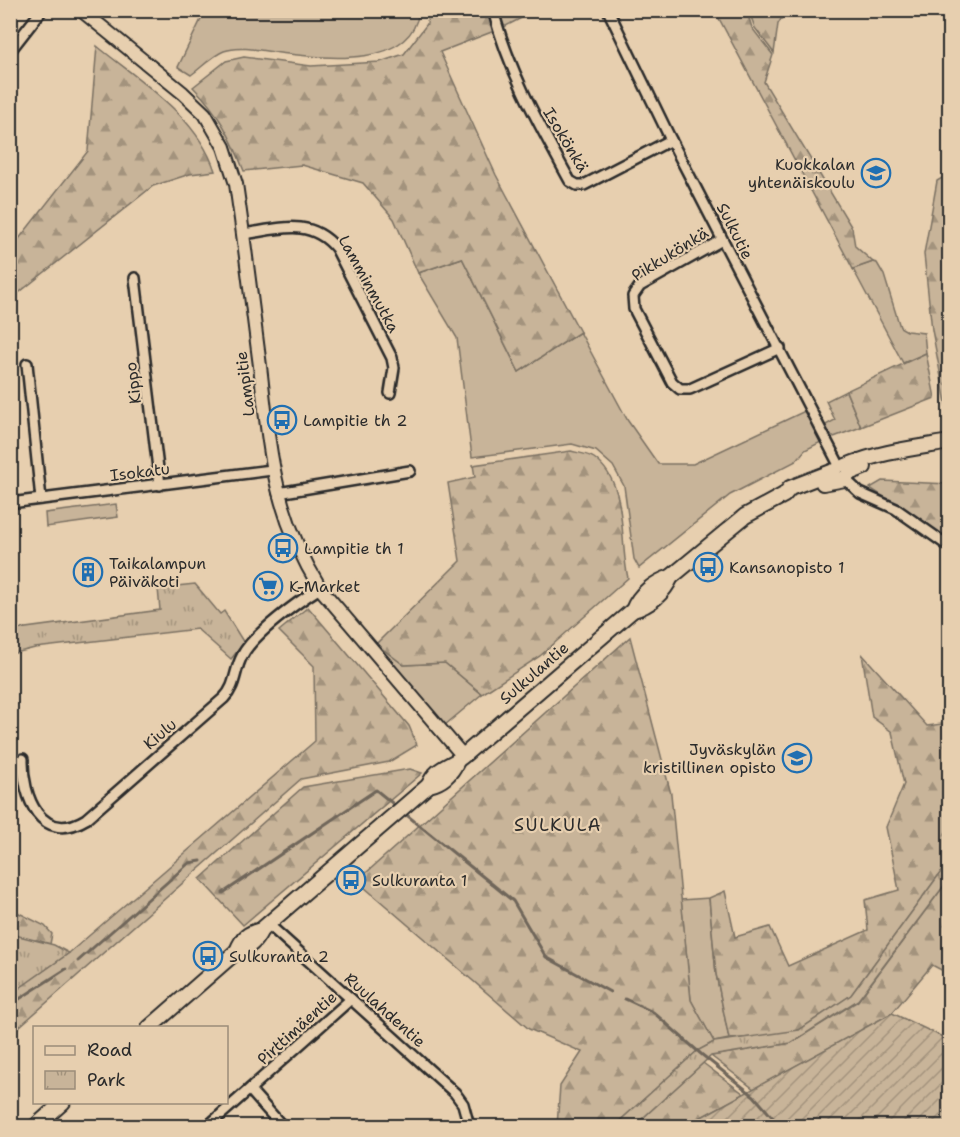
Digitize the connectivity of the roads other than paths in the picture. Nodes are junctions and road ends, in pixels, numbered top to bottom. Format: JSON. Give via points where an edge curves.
{"nodes":[{"id":1,"x":42,"y":10,"type":"edge"},
{"id":2,"x":81,"y":10,"type":"edge"},
{"id":3,"x":493,"y":10,"type":"edge"},
{"id":4,"x":608,"y":10,"type":"edge"},
{"id":5,"x":10,"y":51,"type":"edge"},
{"id":6,"x":10,"y":94,"type":"edge"},
{"id":7,"x":10,"y":113,"type":"edge"},
{"id":8,"x":671,"y":140,"type":"junction"},
{"id":9,"x":243,"y":234,"type":"junction"},
{"id":10,"x":722,"y":240,"type":"junction"},
{"id":11,"x":135,"y":278,"type":"dead end"},
{"id":12,"x":780,"y":348,"type":"junction"},
{"id":13,"x":27,"y":364,"type":"dead end"},
{"id":14,"x":390,"y":393,"type":"dead end"},
{"id":15,"x":950,"y":442,"type":"edge"},
{"id":16,"x":272,"y":470,"type":"junction"},
{"id":17,"x":410,"y":471,"type":"dead end"},
{"id":18,"x":842,"y":472,"type":"junction"},
{"id":19,"x":160,"y":485,"type":"junction"},
{"id":20,"x":278,"y":493,"type":"junction"},
{"id":21,"x":41,"y":499,"type":"junction"},
{"id":22,"x":10,"y":503,"type":"edge"},
{"id":23,"x":950,"y":547,"type":"edge"},
{"id":24,"x":320,"y":588,"type":"junction"},
{"id":25,"x":23,"y":759,"type":"dead end"},
{"id":26,"x":460,"y":759,"type":"junction"},
{"id":27,"x":264,"y":927,"type":"junction"},
{"id":28,"x":351,"y":999,"type":"junction"},
{"id":29,"x":151,"y":1026,"type":"edge"},
{"id":30,"x":250,"y":1090,"type":"junction"},
{"id":31,"x":61,"y":1104,"type":"edge"},
{"id":32,"x":36,"y":1126,"type":"edge"},
{"id":33,"x":208,"y":1126,"type":"edge"},
{"id":34,"x":282,"y":1126,"type":"edge"},
{"id":35,"x":470,"y":1126,"type":"edge"}],
"edges":[{"from":1,"to":5,"type":"street"},
{"from":2,"to":9,"type":"street","name":"Lampitie","via":[[204,114],[224,147],[236,184]]},
{"from":3,"to":8,"type":"street","name":"Isokönkä","via":[[511,66],[532,111],[576,186],[584,186]]},
{"from":4,"to":8,"type":"street","name":"Sulkutie"},
{"from":6,"to":7,"type":"street"},
{"from":8,"to":10,"type":"street","name":"Sulkutie"},
{"from":9,"to":14,"type":"street","name":"Lamminmutka","via":[[300,227],[326,236],[336,248],[392,358]]},
{"from":9,"to":16,"type":"street","name":"Lampitie"},
{"from":10,"to":12,"type":"street","name":"Sulkutie"},
{"from":10,"to":12,"type":"street","name":"Pikkukönkä","via":[[640,286],[633,296],[634,309],[672,382],[680,389],[690,389]]},
{"from":11,"to":19,"type":"street","name":"Kippo"},
{"from":12,"to":18,"type":"street","name":"Sulkutie"},
{"from":13,"to":21,"type":"street"},
{"from":15,"to":18,"type":"main road","name":"Sulkulantie","via":[[866,458]]},
{"from":16,"to":19,"type":"street","name":"Isokatu"},
{"from":16,"to":20,"type":"street","name":"Lampitie"},
{"from":17,"to":20,"type":"street"},
{"from":18,"to":23,"type":"street","via":[[860,493],[896,509]]},
{"from":18,"to":26,"type":"main road","name":"Sulkulantie","via":[[794,495],[784,495],[723,532],[644,607],[633,610]]},
{"from":19,"to":21,"type":"street","name":"Isokatu"},
{"from":20,"to":24,"type":"street","name":"Lampitie","via":[[291,532]]},
{"from":21,"to":22,"type":"street","name":"Isokatu"},
{"from":24,"to":25,"type":"street","name":"Kiulu","via":[[251,644],[224,698],[74,826],[58,826],[37,813],[26,789]]},
{"from":24,"to":26,"type":"street","name":"Lampitie"},
{"from":26,"to":27,"type":"main road","name":"Sulkulantie","via":[[440,769],[429,785]]},
{"from":27,"to":28,"type":"street","name":"Ruulahdentie"},
{"from":27,"to":29,"type":"main road","name":"Sulkulantie","via":[[247,948],[237,951]]},
{"from":28,"to":30,"type":"street","name":"Pirttimäentie"},
{"from":28,"to":35,"type":"street","name":"Ruulahdentie","via":[[455,1093]]},
{"from":30,"to":33,"type":"street","name":"Pirttimäentie"},
{"from":30,"to":34,"type":"street"},
{"from":31,"to":32,"type":"main road"}]}
